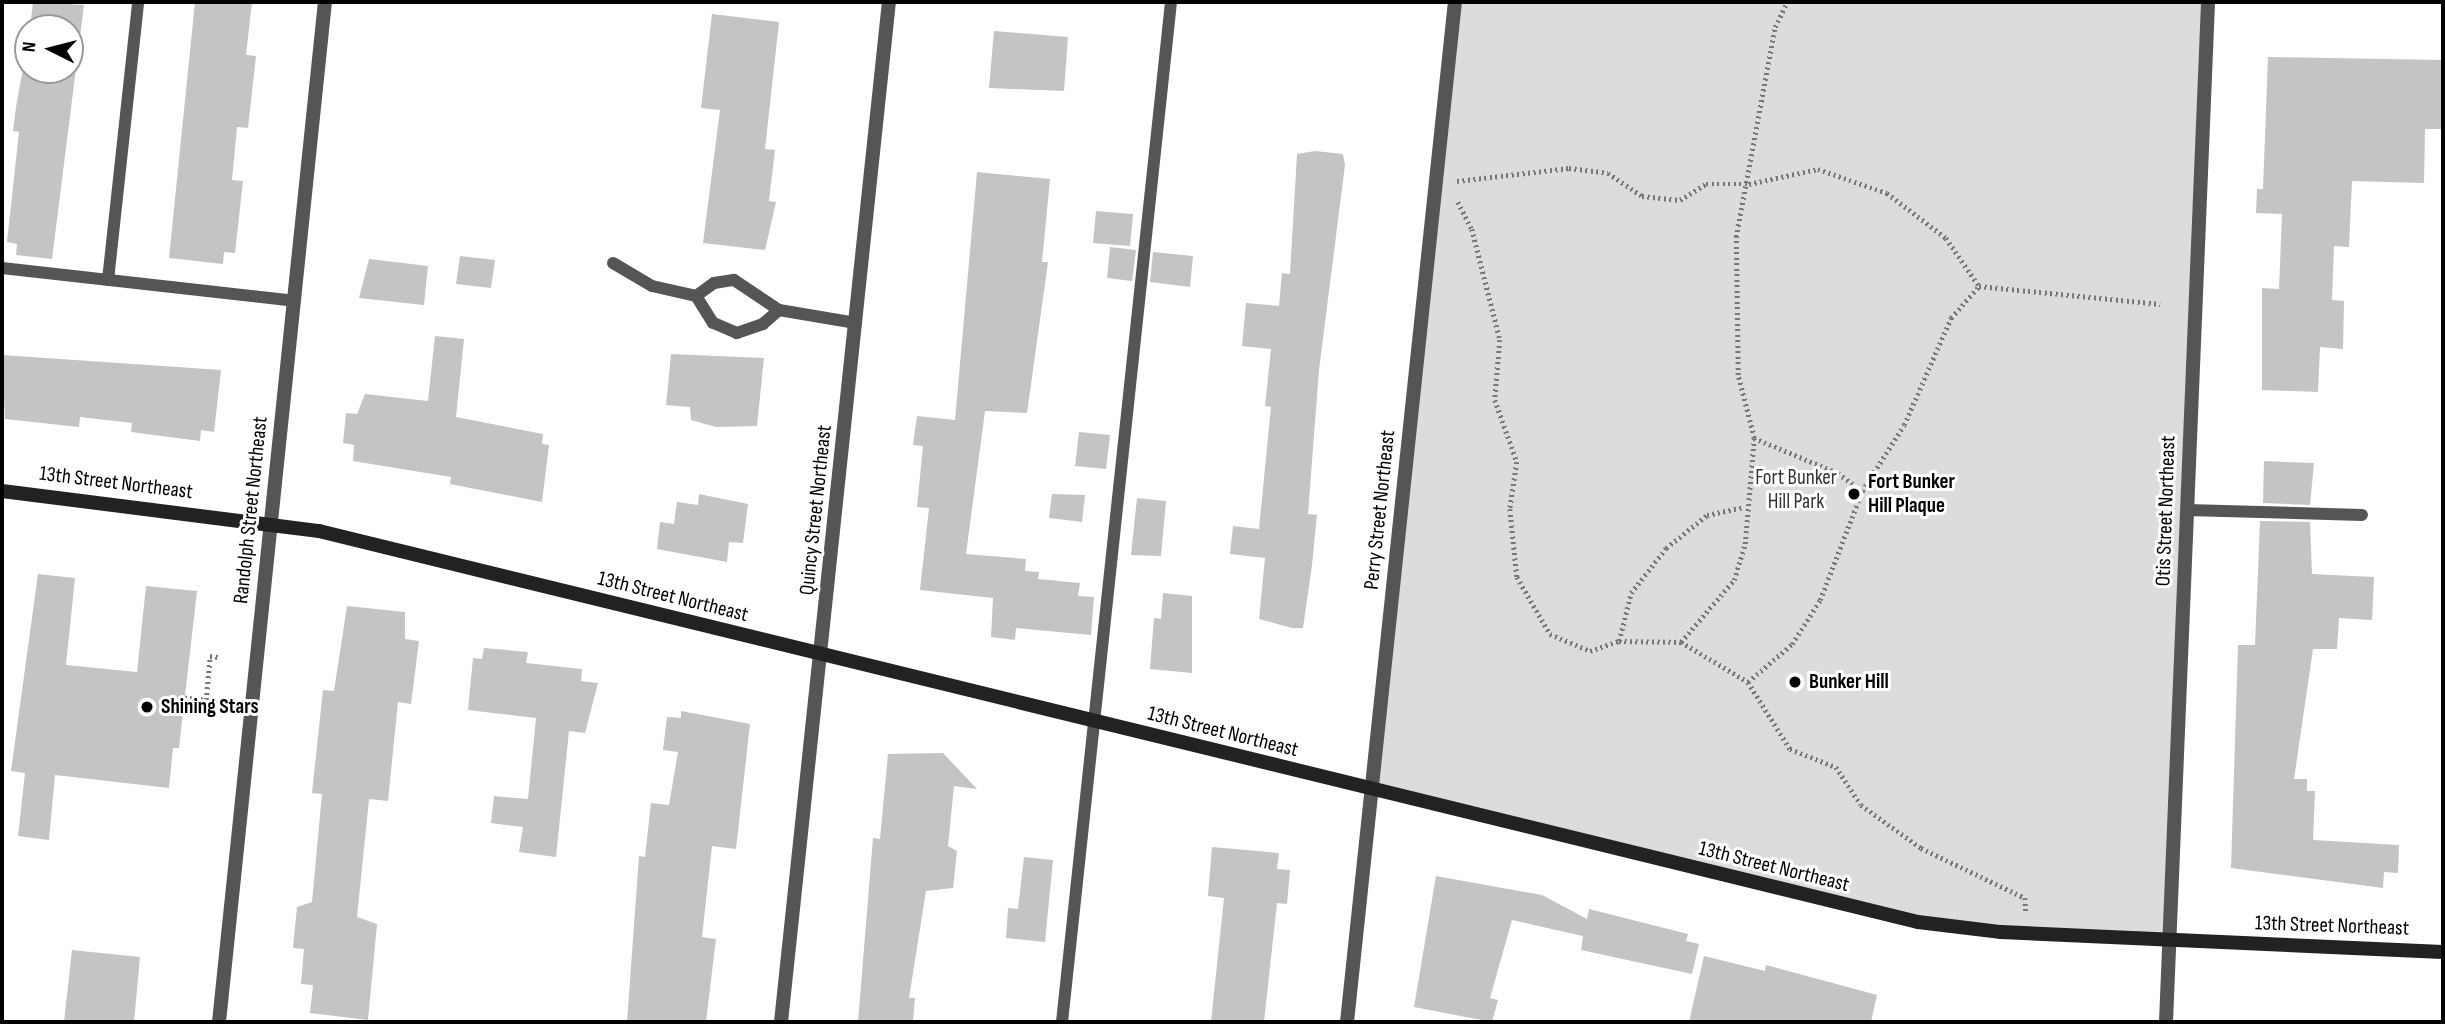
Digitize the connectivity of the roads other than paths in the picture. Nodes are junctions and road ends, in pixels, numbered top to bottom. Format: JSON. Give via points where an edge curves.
{"nodes":[{"id":1,"x":138,"y":2,"type":"edge"},
{"id":2,"x":325,"y":2,"type":"edge"},
{"id":3,"x":890,"y":2,"type":"edge"},
{"id":4,"x":1171,"y":2,"type":"edge"},
{"id":5,"x":1455,"y":2,"type":"edge"},
{"id":6,"x":2208,"y":2,"type":"edge"},
{"id":7,"x":613,"y":263,"type":"dead end"},
{"id":8,"x":2,"y":268,"type":"edge"},
{"id":9,"x":108,"y":280,"type":"junction"},
{"id":10,"x":696,"y":296,"type":"junction"},
{"id":11,"x":294,"y":301,"type":"junction"},
{"id":12,"x":779,"y":310,"type":"junction"},
{"id":13,"x":856,"y":323,"type":"junction"},
{"id":14,"x":2,"y":491,"type":"edge"},
{"id":15,"x":2188,"y":510,"type":"junction"},
{"id":16,"x":2362,"y":515,"type":"dead end"},
{"id":17,"x":271,"y":523,"type":"junction"},
{"id":18,"x":822,"y":655,"type":"junction"},
{"id":19,"x":1097,"y":723,"type":"junction"},
{"id":20,"x":1371,"y":789,"type":"junction"},
{"id":21,"x":2170,"y":940,"type":"junction"},
{"id":22,"x":2443,"y":952,"type":"edge"},
{"id":23,"x":219,"y":1022,"type":"edge"},
{"id":24,"x":781,"y":1022,"type":"edge"},
{"id":25,"x":1062,"y":1022,"type":"edge"},
{"id":26,"x":1347,"y":1022,"type":"edge"},
{"id":27,"x":2166,"y":1022,"type":"edge"}],
"edges":[{"from":1,"to":9,"type":"lane"},
{"from":2,"to":11,"type":"street","name":"Randolph Street Northeast"},
{"from":3,"to":13,"type":"street","name":"Quincy Street Northeast"},
{"from":4,"to":19,"type":"lane"},
{"from":5,"to":20,"type":"street","name":"Perry Street Northeast"},
{"from":6,"to":15,"type":"street","name":"Otis Street Northeast"},
{"from":7,"to":10,"type":"lane","via":[[652,286]]},
{"from":8,"to":9,"type":"lane"},
{"from":9,"to":11,"type":"lane"},
{"from":10,"to":12,"type":"lane","via":[[714,283],[734,280]]},
{"from":10,"to":12,"type":"lane","via":[[713,323],[737,333],[763,324]]},
{"from":11,"to":17,"type":"street","name":"Randolph Street Northeast"},
{"from":12,"to":13,"type":"lane"},
{"from":13,"to":18,"type":"street","name":"Quincy Street Northeast"},
{"from":14,"to":17,"type":"street","name":"13th Street Northeast"},
{"from":15,"to":16,"type":"lane"},
{"from":15,"to":21,"type":"street","name":"Otis Street Northeast"},
{"from":17,"to":18,"type":"street","name":"13th Street Northeast"},
{"from":17,"to":23,"type":"street","name":"Randolph Street Northeast"},
{"from":18,"to":19,"type":"street","name":"13th Street Northeast"},
{"from":18,"to":24,"type":"street","name":"Quincy Street Northeast"},
{"from":19,"to":20,"type":"street","name":"13th Street Northeast"},
{"from":19,"to":25,"type":"lane"},
{"from":20,"to":21,"type":"street","name":"13th Street Northeast","via":[[1876,914],[2028,933]]},
{"from":20,"to":26,"type":"street","name":"Perry Street Northeast"},
{"from":21,"to":22,"type":"street","name":"13th Street Northeast"},
{"from":21,"to":27,"type":"street","name":"Otis Street Northeast"}]}
